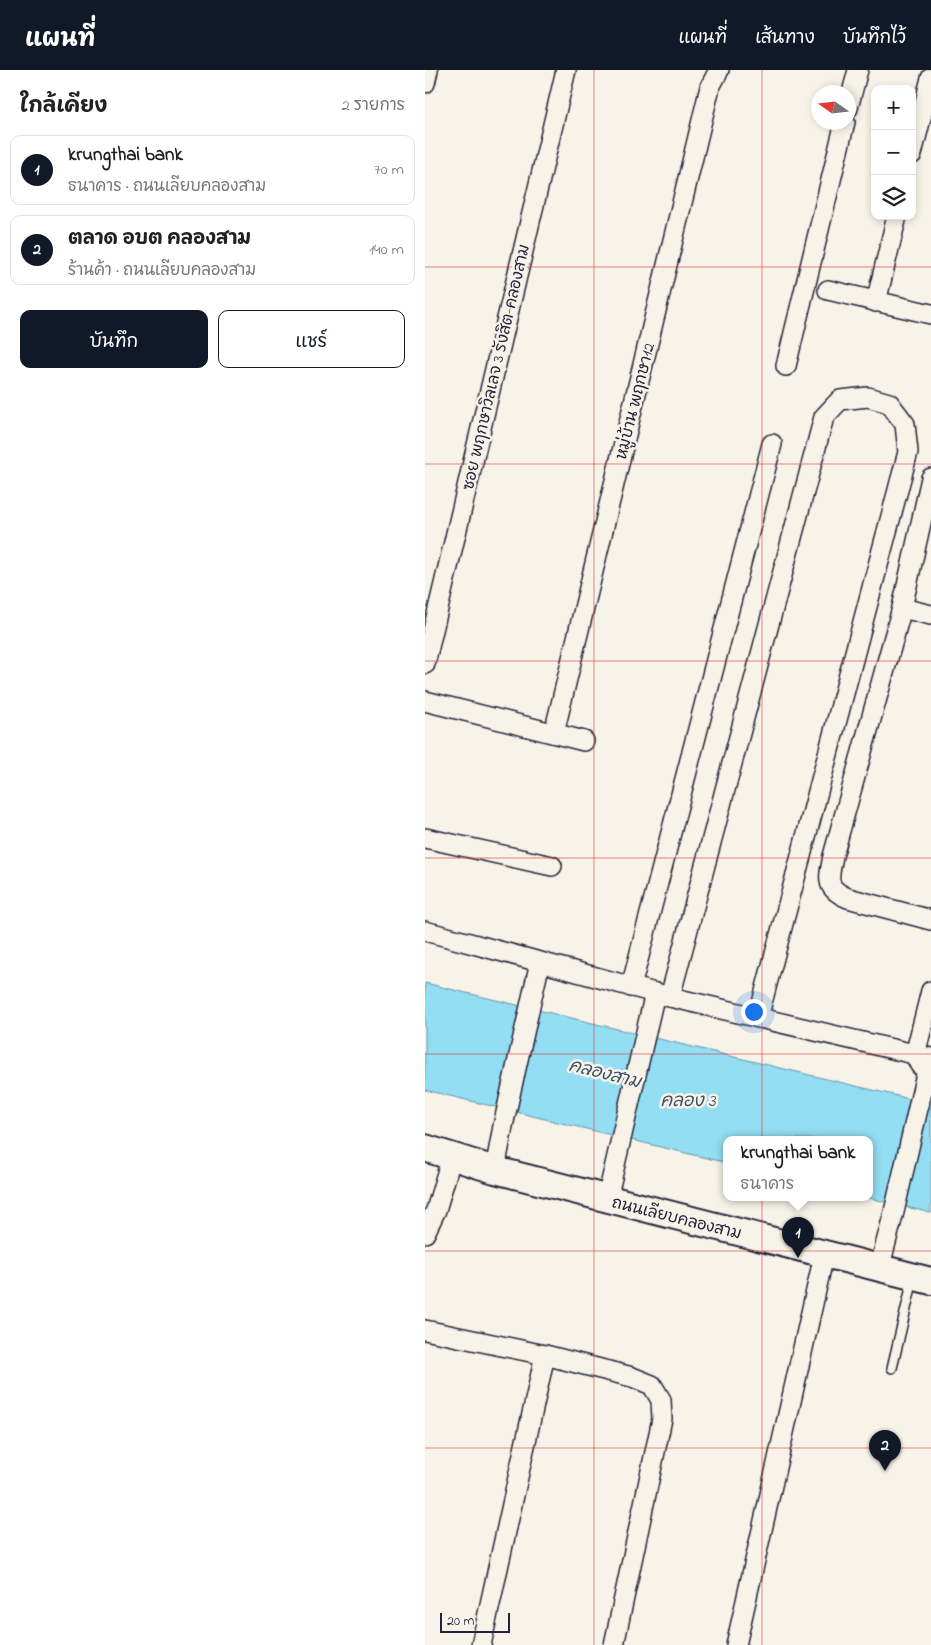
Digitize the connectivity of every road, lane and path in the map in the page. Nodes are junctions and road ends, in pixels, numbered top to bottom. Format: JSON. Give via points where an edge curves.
{"nodes":[{"id":1,"x":428,"y":70,"type":"edge"},
{"id":2,"x":566,"y":70,"type":"edge"},
{"id":3,"x":719,"y":70,"type":"edge"},
{"id":4,"x":858,"y":70,"type":"edge"},
{"id":5,"x":931,"y":78,"type":"edge"},
{"id":6,"x":425,"y":82,"type":"edge"},
{"id":7,"x":854,"y":85,"type":"edge"},
{"id":8,"x":843,"y":130,"type":"edge"},
{"id":9,"x":916,"y":138,"type":"edge"},
{"id":10,"x":896,"y":220,"type":"edge"},
{"id":11,"x":828,"y":290,"type":"dead end"},
{"id":12,"x":876,"y":302,"type":"junction"},
{"id":13,"x":931,"y":314,"type":"edge"},
{"id":14,"x":786,"y":366,"type":"dead end"},
{"id":15,"x":772,"y":444,"type":"dead end"},
{"id":16,"x":931,"y":478,"type":"edge"},
{"id":17,"x":902,"y":608,"type":"junction"},
{"id":18,"x":931,"y":615,"type":"edge"},
{"id":19,"x":425,"y":664,"type":"edge"},
{"id":20,"x":425,"y":702,"type":"edge"},
{"id":21,"x":554,"y":733,"type":"junction"},
{"id":22,"x":584,"y":741,"type":"dead end"},
{"id":23,"x":425,"y":838,"type":"edge"},
{"id":24,"x":552,"y":866,"type":"dead end"},
{"id":25,"x":931,"y":920,"type":"edge"},
{"id":26,"x":425,"y":931,"type":"edge"},
{"id":27,"x":540,"y":962,"type":"junction"},
{"id":28,"x":631,"y":986,"type":"junction"},
{"id":29,"x":931,"y":991,"type":"edge"},
{"id":30,"x":663,"y":995,"type":"junction"},
{"id":31,"x":758,"y":1018,"type":"junction"},
{"id":32,"x":925,"y":1068,"type":"edge"},
{"id":33,"x":425,"y":1148,"type":"edge"},
{"id":34,"x":452,"y":1156,"type":"junction"},
{"id":35,"x":495,"y":1170,"type":"junction"},
{"id":36,"x":607,"y":1199,"type":"junction"},
{"id":37,"x":425,"y":1233,"type":"edge"},
{"id":38,"x":824,"y":1255,"type":"junction"},
{"id":39,"x":879,"y":1269,"type":"junction"},
{"id":40,"x":922,"y":1279,"type":"edge"},
{"id":41,"x":425,"y":1330,"type":"edge"},
{"id":42,"x":545,"y":1355,"type":"junction"},
{"id":43,"x":892,"y":1368,"type":"dead end"},
{"id":44,"x":481,"y":1645,"type":"edge"},
{"id":45,"x":614,"y":1645,"type":"edge"},
{"id":46,"x":736,"y":1645,"type":"edge"}],
"edges":[{"from":1,"to":6,"type":"street"},
{"from":2,"to":19,"type":"street","name":"ซอย พฤกษาวิลเลจ 3 รังสิต-คลองสาม"},
{"from":3,"to":21,"type":"street","name":"หมู่บ้าน พฤกษา12","via":[[710,87]]},
{"from":4,"to":7,"type":"street"},
{"from":5,"to":9,"type":"street"},
{"from":8,"to":14,"type":"street"},
{"from":10,"to":12,"type":"street"},
{"from":11,"to":12,"type":"street"},
{"from":12,"to":13,"type":"street"},
{"from":15,"to":28,"type":"street"},
{"from":16,"to":17,"type":"street"},
{"from":17,"to":18,"type":"street"},
{"from":17,"to":25,"type":"street","via":[[833,856],[829,881],[836,893],[848,898]]},
{"from":20,"to":21,"type":"street"},
{"from":21,"to":22,"type":"street"},
{"from":23,"to":24,"type":"street"},
{"from":26,"to":27,"type":"street"},
{"from":27,"to":28,"type":"street"},
{"from":27,"to":35,"type":"street"},
{"from":28,"to":30,"type":"street"},
{"from":29,"to":32,"type":"street"},
{"from":30,"to":31,"type":"street"},
{"from":30,"to":31,"type":"street","via":[[824,417],[840,400],[868,397],[889,403],[905,424],[908,452]]},
{"from":30,"to":36,"type":"street","via":[[646,1027]]},
{"from":31,"to":32,"type":"street"},
{"from":32,"to":39,"type":"street"},
{"from":33,"to":34,"type":"main road","name":"ถนนเลียบคลองสาม"},
{"from":34,"to":35,"type":"main road","name":"ถนนเลียบคลองสาม"},
{"from":34,"to":37,"type":"street","via":[[436,1210]]},
{"from":35,"to":36,"type":"main road","name":"ถนนเลียบคลองสาม"},
{"from":36,"to":38,"type":"main road","name":"ถนนเลียบคลองสาม"},
{"from":38,"to":39,"type":"main road","name":"ถนนเลียบคลองสาม"},
{"from":38,"to":46,"type":"street"},
{"from":39,"to":40,"type":"main road","name":"ถนนเลียบคลองสาม"},
{"from":40,"to":43,"type":"lane"},
{"from":41,"to":42,"type":"street"},
{"from":42,"to":44,"type":"street"},
{"from":42,"to":45,"type":"street","via":[[632,1377],[652,1385],[661,1400],[662,1420]]}]}
